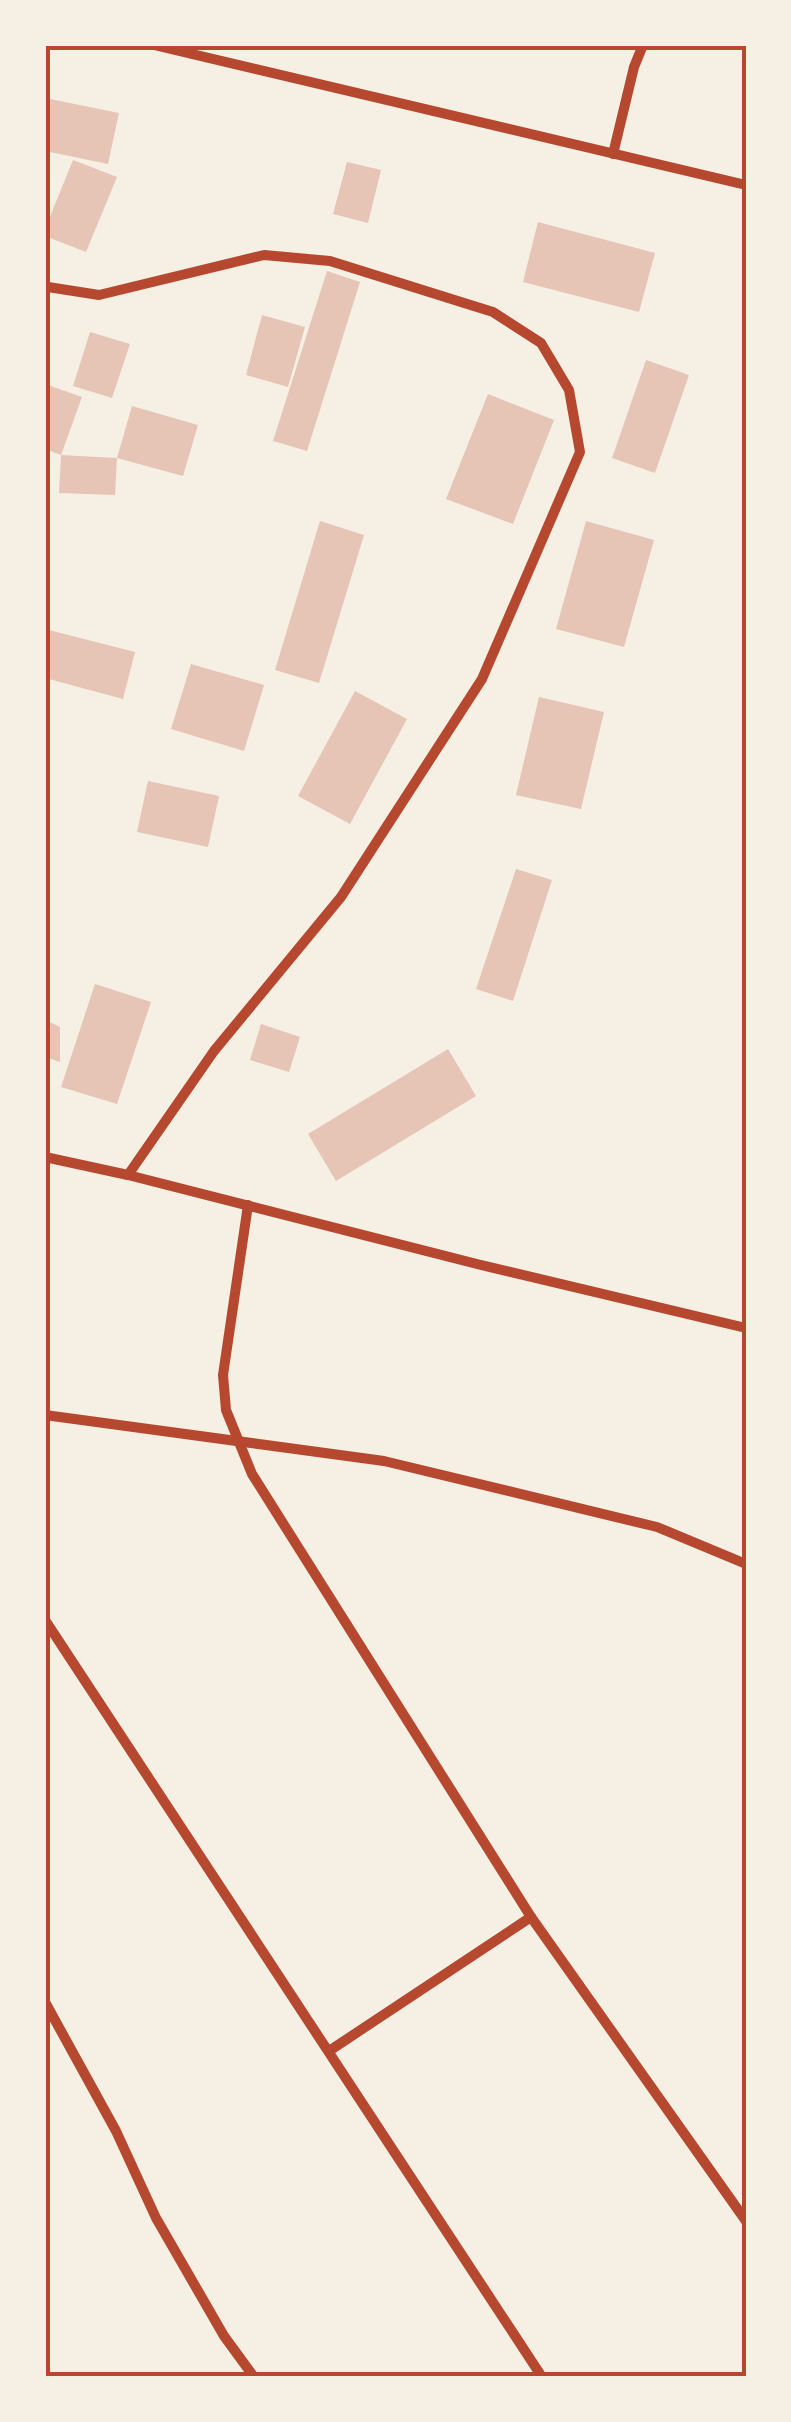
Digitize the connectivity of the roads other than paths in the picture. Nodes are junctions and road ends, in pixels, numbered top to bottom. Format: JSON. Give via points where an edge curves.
{"nodes":[{"id":1,"x":154,"y":45,"type":"edge"},
{"id":2,"x":643,"y":45,"type":"edge"},
{"id":3,"x":612,"y":154,"type":"junction"},
{"id":4,"x":746,"y":186,"type":"edge"},
{"id":5,"x":45,"y":284,"type":"edge"},
{"id":6,"x":45,"y":1157,"type":"edge"},
{"id":7,"x":128,"y":1175,"type":"junction"},
{"id":8,"x":248,"y":1206,"type":"junction"},
{"id":9,"x":746,"y":1328,"type":"edge"},
{"id":10,"x":45,"y":1415,"type":"edge"},
{"id":11,"x":240,"y":1443,"type":"junction"},
{"id":12,"x":746,"y":1564,"type":"edge"},
{"id":13,"x":45,"y":1620,"type":"edge"},
{"id":14,"x":532,"y":1918,"type":"junction"},
{"id":15,"x":45,"y":2002,"type":"edge"},
{"id":16,"x":329,"y":2051,"type":"junction"},
{"id":17,"x":746,"y":2221,"type":"edge"},
{"id":18,"x":254,"y":2377,"type":"edge"},
{"id":19,"x":542,"y":2377,"type":"edge"}],
"edges":[{"from":1,"to":3,"type":"street"},
{"from":2,"to":3,"type":"street"},
{"from":3,"to":4,"type":"street"},
{"from":5,"to":7,"type":"street","via":[[99,295],[264,255],[330,261],[494,312],[541,343],[568,390],[580,452],[482,679],[341,897],[214,1051]]},
{"from":6,"to":7,"type":"street"},
{"from":7,"to":8,"type":"street"},
{"from":8,"to":9,"type":"street"},
{"from":8,"to":11,"type":"street","via":[[223,1375],[226,1410]]},
{"from":10,"to":11,"type":"street"},
{"from":11,"to":12,"type":"street","via":[[384,1461],[657,1527]]},
{"from":11,"to":14,"type":"street","via":[[252,1474]]},
{"from":13,"to":16,"type":"street"},
{"from":14,"to":16,"type":"street"},
{"from":14,"to":17,"type":"street"},
{"from":15,"to":18,"type":"street","via":[[156,2218]]},
{"from":16,"to":19,"type":"street"}]}
